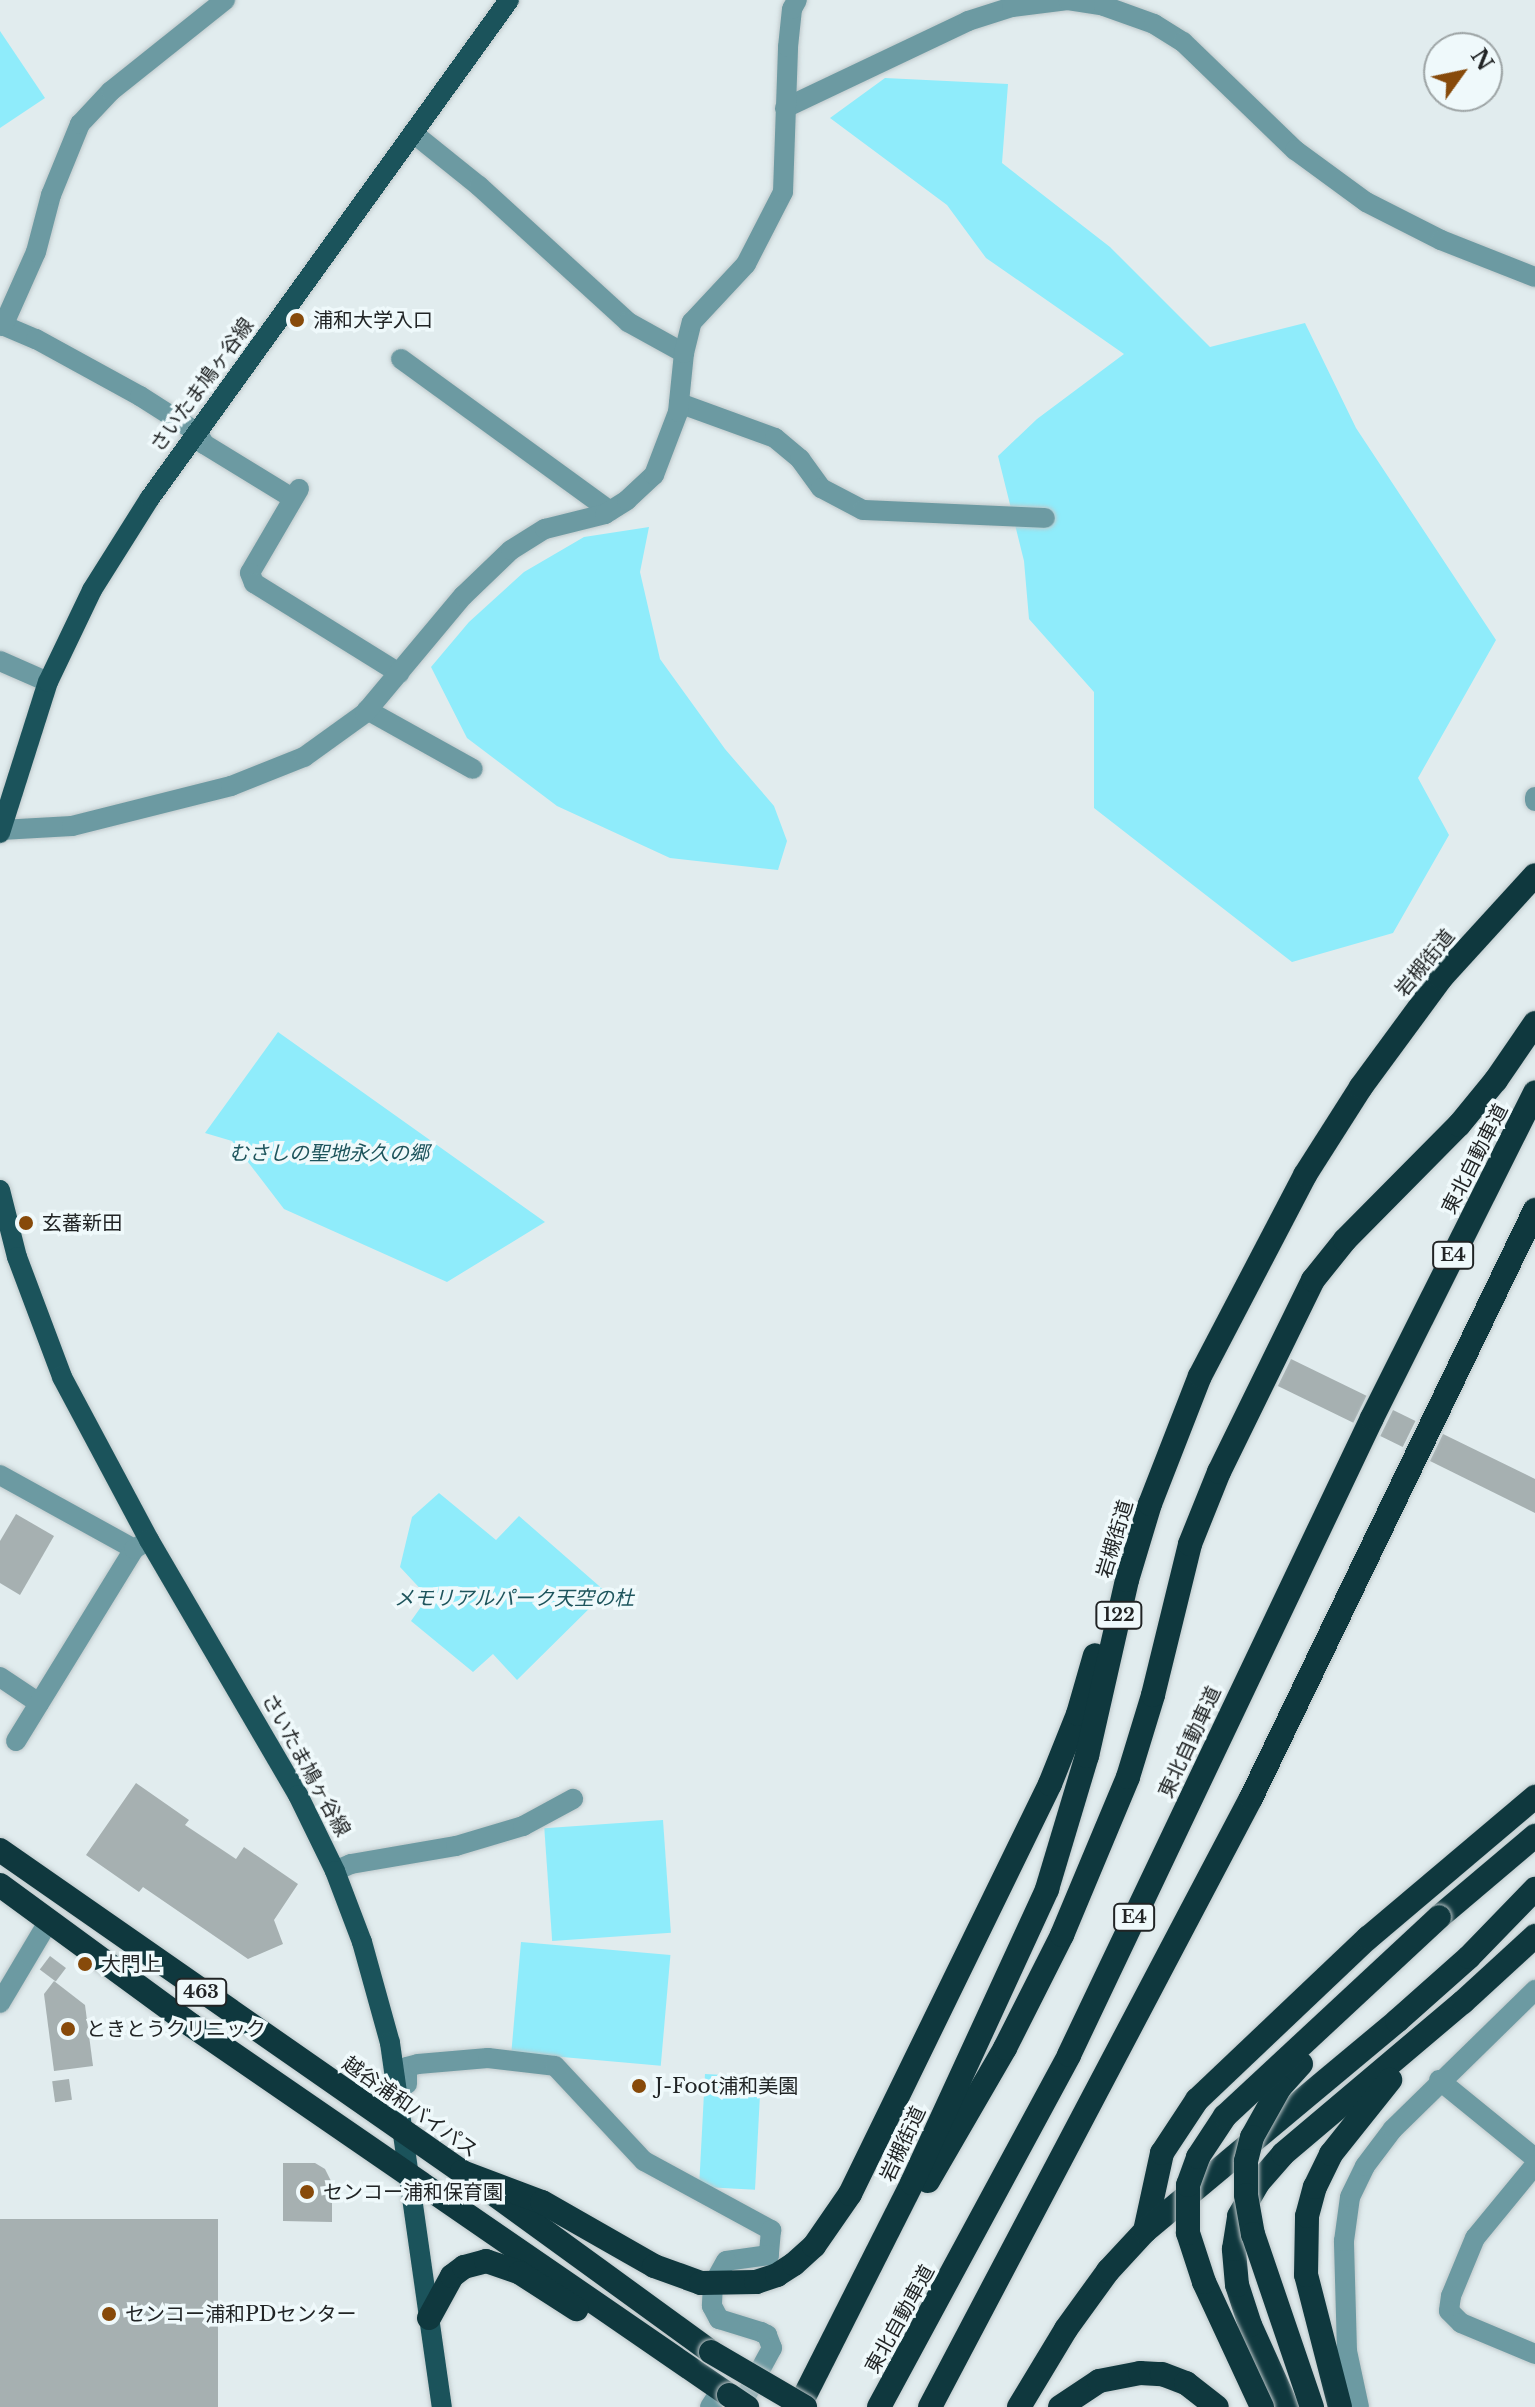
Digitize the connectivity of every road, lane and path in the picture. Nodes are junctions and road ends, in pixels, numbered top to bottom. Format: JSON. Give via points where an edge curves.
{"nodes":[{"id":1,"x":225,"y":0,"type":"edge"},
{"id":2,"x":509,"y":0,"type":"edge"},
{"id":3,"x":797,"y":0,"type":"edge"},
{"id":4,"x":785,"y":108,"type":"junction"},
{"id":5,"x":413,"y":133,"type":"junction"},
{"id":6,"x":1535,"y":277,"type":"edge"},
{"id":7,"x":2,"y":325,"type":"edge"},
{"id":8,"x":684,"y":353,"type":"junction"},
{"id":9,"x":401,"y":359,"type":"dead end"},
{"id":10,"x":679,"y":403,"type":"junction"},
{"id":11,"x":198,"y":433,"type":"junction"},
{"id":12,"x":610,"y":511,"type":"junction"},
{"id":13,"x":1045,"y":518,"type":"dead end"},
{"id":14,"x":0,"y":661,"type":"edge"},
{"id":15,"x":399,"y":673,"type":"junction"},
{"id":16,"x":48,"y":682,"type":"junction"},
{"id":17,"x":367,"y":710,"type":"junction"},
{"id":18,"x":473,"y":769,"type":"dead end"},
{"id":19,"x":0,"y":832,"type":"edge"},
{"id":20,"x":1535,"y":875,"type":"edge"},
{"id":21,"x":1535,"y":1023,"type":"edge"},
{"id":22,"x":1535,"y":1092,"type":"edge"},
{"id":23,"x":0,"y":1190,"type":"edge"},
{"id":24,"x":1535,"y":1210,"type":"edge"},
{"id":25,"x":8,"y":1259,"type":"edge"},
{"id":26,"x":0,"y":1475,"type":"edge"},
{"id":27,"x":1150,"y":1504,"type":"junction"},
{"id":28,"x":142,"y":1545,"type":"junction"},
{"id":29,"x":0,"y":1677,"type":"edge"},
{"id":30,"x":39,"y":1703,"type":"junction"},
{"id":31,"x":16,"y":1741,"type":"dead end"},
{"id":32,"x":1535,"y":1797,"type":"edge"},
{"id":33,"x":573,"y":1799,"type":"dead end"},
{"id":34,"x":1535,"y":1836,"type":"edge"},
{"id":35,"x":0,"y":1850,"type":"edge"},
{"id":36,"x":335,"y":1871,"type":"junction"},
{"id":37,"x":0,"y":1885,"type":"edge"},
{"id":38,"x":1535,"y":1889,"type":"edge"},
{"id":39,"x":1439,"y":1917,"type":"junction"},
{"id":40,"x":48,"y":1922,"type":"junction"},
{"id":41,"x":1535,"y":1936,"type":"edge"},
{"id":42,"x":1535,"y":1990,"type":"edge"},
{"id":43,"x":1463,"y":2002,"type":"junction"},
{"id":44,"x":0,"y":2003,"type":"edge"},
{"id":45,"x":1439,"y":2080,"type":"junction"},
{"id":46,"x":407,"y":2084,"type":"dead end"},
{"id":47,"x":403,"y":2131,"type":"junction"},
{"id":48,"x":1535,"y":2158,"type":"edge"},
{"id":49,"x":1535,"y":2165,"type":"edge"},
{"id":50,"x":462,"y":2172,"type":"junction"},
{"id":51,"x":409,"y":2175,"type":"junction"},
{"id":52,"x":1145,"y":2231,"type":"junction"},
{"id":53,"x":713,"y":2284,"type":"junction"},
{"id":54,"x":429,"y":2318,"type":"junction"},
{"id":55,"x":702,"y":2345,"type":"junction"},
{"id":56,"x":1535,"y":2354,"type":"edge"},
{"id":57,"x":819,"y":2370,"type":"junction"},
{"id":58,"x":730,"y":2401,"type":"edge"},
{"id":59,"x":442,"y":2407,"type":"edge"},
{"id":60,"x":790,"y":2407,"type":"edge"},
{"id":61,"x":802,"y":2407,"type":"edge"},
{"id":62,"x":879,"y":2407,"type":"edge"},
{"id":63,"x":930,"y":2407,"type":"edge"},
{"id":64,"x":1019,"y":2407,"type":"edge"},
{"id":65,"x":1060,"y":2407,"type":"edge"},
{"id":66,"x":1217,"y":2407,"type":"edge"},
{"id":67,"x":1262,"y":2407,"type":"edge"},
{"id":68,"x":1287,"y":2407,"type":"edge"},
{"id":69,"x":1312,"y":2407,"type":"edge"},
{"id":70,"x":1340,"y":2407,"type":"edge"},
{"id":71,"x":1359,"y":2407,"type":"edge"}],
"edges":[{"from":1,"to":7,"type":"street","via":[[111,91],[80,124],[51,195],[36,252]]},
{"from":2,"to":5,"type":"main road","name":"さいたま鳩ヶ谷線"},
{"from":3,"to":4,"type":"street"},
{"from":4,"to":6,"type":"street","via":[[968,21],[1012,7],[1068,0],[1104,6],[1154,24],[1183,42],[1295,150],[1366,202],[1441,240]]},
{"from":4,"to":8,"type":"street","via":[[783,192],[746,264],[692,322]]},
{"from":5,"to":8,"type":"street","via":[[628,322]]},
{"from":5,"to":11,"type":"main road","name":"さいたま鳩ヶ谷線"},
{"from":7,"to":11,"type":"street","via":[[127,388]]},
{"from":8,"to":10,"type":"street"},
{"from":9,"to":12,"type":"street"},
{"from":10,"to":12,"type":"street","via":[[654,475]]},
{"from":10,"to":13,"type":"street","via":[[775,438],[800,459],[821,488],[863,510]]},
{"from":11,"to":15,"type":"street","via":[[204,444],[295,494],[250,573],[254,583]]},
{"from":11,"to":16,"type":"main road","name":"さいたま鳩ヶ谷線","via":[[92,590]]},
{"from":12,"to":15,"type":"street","via":[[545,529],[511,550],[463,596]]},
{"from":14,"to":16,"type":"street"},
{"from":15,"to":17,"type":"street"},
{"from":16,"to":19,"type":"main road","name":"さいたま鳩ヶ谷線"},
{"from":17,"to":18,"type":"street"},
{"from":17,"to":19,"type":"street","via":[[304,757],[231,786],[72,826]]},
{"from":20,"to":27,"type":"highway","name":"岩槻街道","number":"122","via":[[1410,1018],[1305,1175],[1200,1376]]},
{"from":21,"to":57,"type":"highway","via":[[1459,1125],[1345,1240],[1313,1280],[1219,1472],[1190,1544],[1128,1777],[1062,1935],[1005,2048]]},
{"from":22,"to":62,"type":"highway","name":"東北自動車道","number":"E4","via":[[1365,1432],[1069,2055]]},
{"from":23,"to":25,"type":"main road","name":"さいたま鳩ヶ谷線"},
{"from":24,"to":63,"type":"highway","number":"E4","via":[[1251,1798]]},
{"from":25,"to":28,"type":"main road","name":"さいたま鳩ヶ谷線"},
{"from":26,"to":28,"type":"street"},
{"from":27,"to":53,"type":"highway","via":[[1105,1618],[1078,1714],[1050,1784],[850,2194],[814,2246],[794,2264],[756,2282]]},
{"from":27,"to":57,"type":"highway","name":"岩槻街道","number":"122","via":[[1087,1756],[1047,1889]]},
{"from":28,"to":30,"type":"street"},
{"from":28,"to":36,"type":"main road","name":"さいたま鳩ヶ谷線","via":[[280,1763]]},
{"from":29,"to":30,"type":"street"},
{"from":30,"to":31,"type":"street"},
{"from":32,"to":52,"type":"highway","via":[[1368,1938],[1197,2100],[1162,2153]]},
{"from":33,"to":36,"type":"street","via":[[523,1826]]},
{"from":34,"to":39,"type":"highway"},
{"from":35,"to":47,"type":"highway","name":"越谷浦和バイパス","number":"463"},
{"from":36,"to":47,"type":"main road","name":"さいたま鳩ヶ谷線","via":[[378,1993]]},
{"from":37,"to":40,"type":"highway","number":"463"},
{"from":38,"to":52,"type":"highway","via":[[1397,2021]]},
{"from":39,"to":67,"type":"highway","bridge":true,"via":[[1225,2116],[1198,2157],[1188,2185],[1188,2233],[1204,2282]]},
{"from":39,"to":69,"type":"highway","bridge":true,"via":[[1280,2087],[1252,2137],[1246,2195],[1253,2234]]},
{"from":40,"to":44,"type":"street"},
{"from":40,"to":51,"type":"highway","number":"463"},
{"from":41,"to":43,"type":"highway"},
{"from":42,"to":45,"type":"street"},
{"from":43,"to":68,"type":"highway","via":[[1283,2154],[1239,2216],[1234,2249],[1237,2285]]},
{"from":43,"to":70,"type":"highway","via":[[1385,2085],[1331,2154],[1315,2187],[1304,2248],[1310,2300]]},
{"from":45,"to":48,"type":"street"},
{"from":45,"to":71,"type":"street","via":[[1393,2129],[1350,2197],[1344,2241],[1347,2351]]},
{"from":46,"to":53,"type":"street","via":[[407,2067],[418,2064],[488,2058],[555,2066],[644,2161],[771,2230],[769,2255],[726,2261]]},
{"from":47,"to":50,"type":"highway","name":"越谷浦和バイパス","number":"463"},
{"from":47,"to":51,"type":"main road","name":"さいたま鳩ヶ谷線"},
{"from":49,"to":56,"type":"street","via":[[1475,2238],[1449,2311],[1461,2323]]},
{"from":50,"to":53,"type":"highway","via":[[542,2202],[654,2266]]},
{"from":50,"to":55,"type":"highway","name":"越谷浦和バイパス","number":"463"},
{"from":51,"to":54,"type":"main road","name":"さいたま鳩ヶ谷線"},
{"from":51,"to":58,"type":"highway","number":"463"},
{"from":52,"to":64,"type":"highway","via":[[1066,2329]]},
{"from":53,"to":58,"type":"street","via":[[712,2306],[719,2319],[767,2335],[772,2348]]},
{"from":54,"to":58,"type":"highway","via":[[442,2290],[464,2267],[486,2261],[503,2265]]},
{"from":54,"to":59,"type":"main road","name":"さいたま鳩ヶ谷線"},
{"from":55,"to":60,"type":"highway","name":"越谷浦和バイパス","number":"463","bridge":true},
{"from":55,"to":61,"type":"highway","bridge":true},
{"from":57,"to":61,"type":"highway","name":"岩槻街道","number":"122"},
{"from":65,"to":66,"type":"highway","via":[[1099,2381],[1129,2373],[1162,2374],[1195,2388]]}]}
